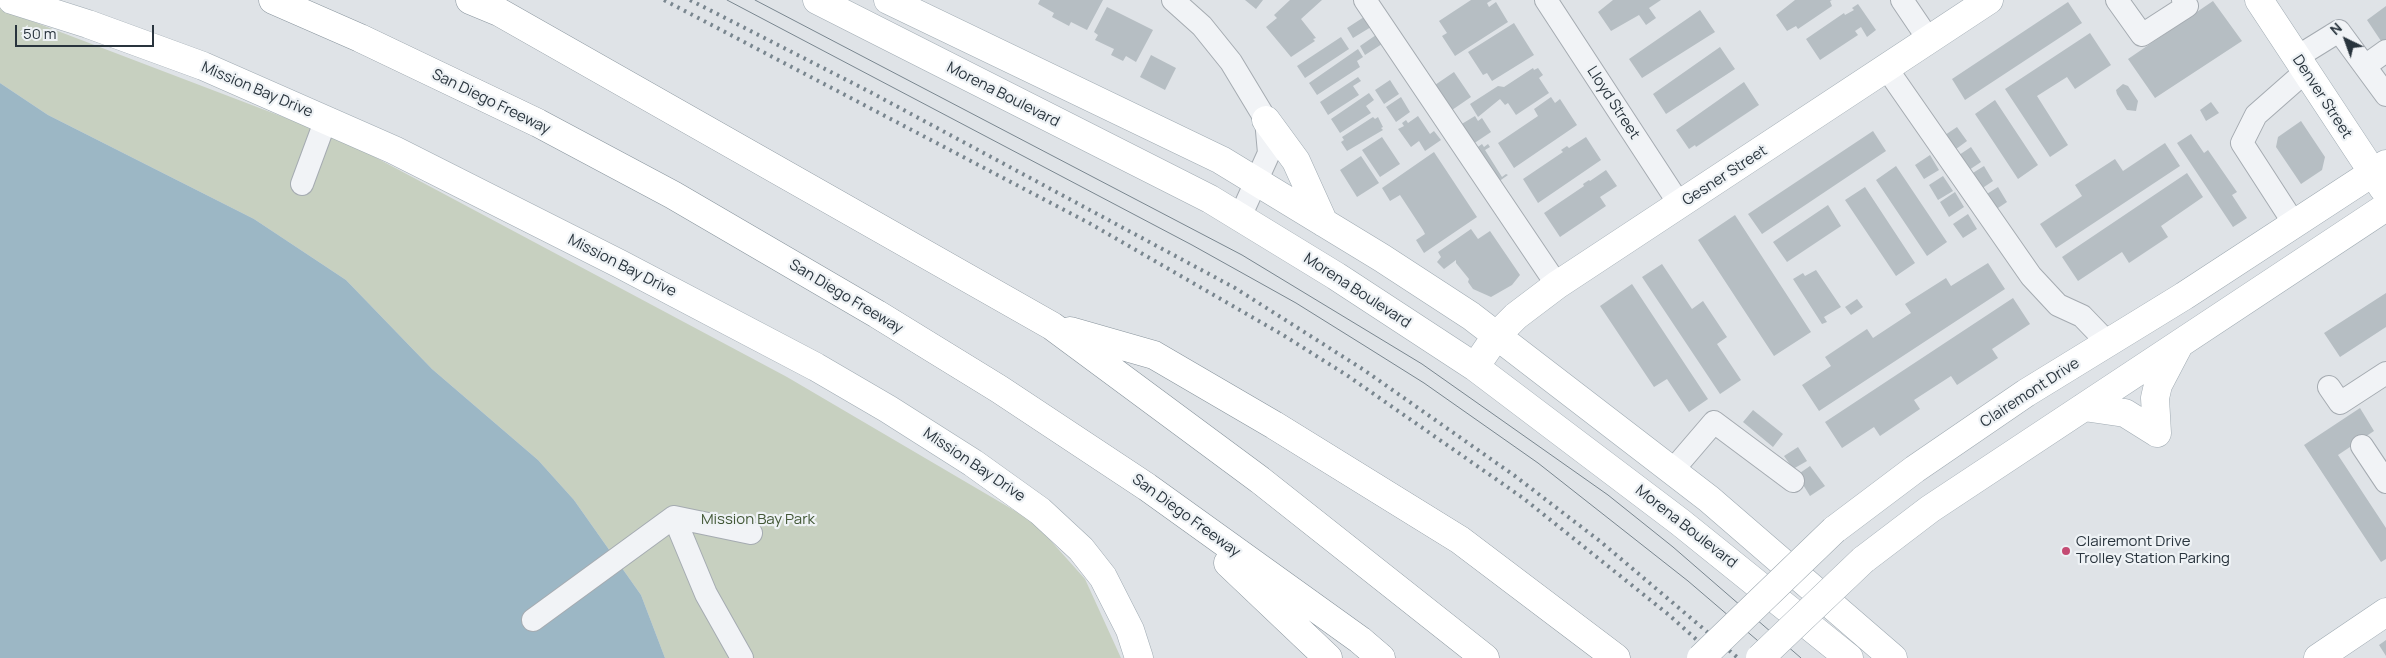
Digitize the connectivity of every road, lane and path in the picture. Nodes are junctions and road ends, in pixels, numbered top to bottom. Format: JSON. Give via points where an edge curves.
{"nodes":[{"id":1,"x":12,"y":0,"type":"edge"},
{"id":2,"x":273,"y":0,"type":"edge"},
{"id":3,"x":470,"y":0,"type":"edge"},
{"id":4,"x":817,"y":0,"type":"edge"},
{"id":5,"x":888,"y":0,"type":"edge"},
{"id":6,"x":1173,"y":0,"type":"edge"},
{"id":7,"x":1365,"y":0,"type":"edge"},
{"id":8,"x":1546,"y":0,"type":"edge"},
{"id":9,"x":1902,"y":0,"type":"edge"},
{"id":10,"x":1989,"y":0,"type":"edge"},
{"id":11,"x":2117,"y":0,"type":"edge"},
{"id":12,"x":2183,"y":0,"type":"edge"},
{"id":13,"x":2259,"y":0,"type":"edge"},
{"id":14,"x":1929,"y":40,"type":"junction"},
{"id":15,"x":2386,"y":51,"type":"edge"},
{"id":16,"x":2301,"y":64,"type":"junction"},
{"id":17,"x":2365,"y":66,"type":"junction"},
{"id":18,"x":1887,"y":68,"type":"junction"},
{"id":19,"x":2386,"y":94,"type":"edge"},
{"id":20,"x":326,"y":119,"type":"junction"},
{"id":21,"x":1266,"y":120,"type":"junction"},
{"id":22,"x":2381,"y":177,"type":"edge"},
{"id":23,"x":302,"y":184,"type":"dead end"},
{"id":24,"x":1256,"y":184,"type":"junction"},
{"id":25,"x":1680,"y":205,"type":"junction"},
{"id":26,"x":2386,"y":206,"type":"edge"},
{"id":27,"x":1240,"y":217,"type":"junction"},
{"id":28,"x":1324,"y":223,"type":"junction"},
{"id":29,"x":2295,"y":224,"type":"junction"},
{"id":30,"x":1557,"y":285,"type":"junction"},
{"id":31,"x":1052,"y":326,"type":"junction"},
{"id":32,"x":1497,"y":335,"type":"junction"},
{"id":33,"x":2108,"y":343,"type":"junction"},
{"id":34,"x":2180,"y":343,"type":"junction"},
{"id":35,"x":1475,"y":367,"type":"junction"},
{"id":36,"x":2386,"y":373,"type":"edge"},
{"id":37,"x":2329,"y":387,"type":"dead end"},
{"id":38,"x":2084,"y":406,"type":"junction"},
{"id":39,"x":2362,"y":446,"type":"dead end"},
{"id":40,"x":1672,"y":471,"type":"junction"},
{"id":41,"x":1793,"y":482,"type":"dead end"},
{"id":42,"x":2386,"y":482,"type":"edge"},
{"id":43,"x":1146,"y":487,"type":"junction"},
{"id":44,"x":674,"y":517,"type":"junction"},
{"id":45,"x":751,"y":532,"type":"dead end"},
{"id":46,"x":2386,"y":612,"type":"edge"},
{"id":47,"x":533,"y":620,"type":"dead end"},
{"id":48,"x":2328,"y":655,"type":"edge"},
{"id":49,"x":742,"y":658,"type":"edge"},
{"id":50,"x":1139,"y":658,"type":"edge"},
{"id":51,"x":1328,"y":658,"type":"edge"},
{"id":52,"x":1381,"y":658,"type":"edge"},
{"id":53,"x":1485,"y":658,"type":"edge"},
{"id":54,"x":1616,"y":658,"type":"edge"},
{"id":55,"x":1701,"y":658,"type":"edge"},
{"id":56,"x":1760,"y":658,"type":"edge"},
{"id":57,"x":1849,"y":658,"type":"edge"},
{"id":58,"x":1893,"y":658,"type":"edge"}],
"edges":[{"from":1,"to":20,"type":"main road","name":"Mission Bay Drive","via":[[203,66]]},
{"from":2,"to":43,"type":"main road","name":"San Diego Freeway","via":[[538,123],[673,195],[999,389]]},
{"from":3,"to":31,"type":"main road","via":[[499,12]]},
{"from":4,"to":27,"type":"main road","name":"Morena Boulevard"},
{"from":5,"to":24,"type":"main road","via":[[1221,160]]},
{"from":6,"to":21,"type":"street","via":[[1202,26],[1231,62]]},
{"from":7,"to":30,"type":"street"},
{"from":8,"to":25,"type":"street","name":"Lloyd Street"},
{"from":9,"to":14,"type":"street"},
{"from":10,"to":14,"type":"main road","name":"Gesner Street"},
{"from":11,"to":12,"type":"street","via":[[2142,35],[2187,6]]},
{"from":13,"to":16,"type":"main road","name":"Denver Street"},
{"from":14,"to":18,"type":"main road","name":"Gesner Street"},
{"from":15,"to":17,"type":"street"},
{"from":16,"to":17,"type":"street","via":[[2339,31]]},
{"from":16,"to":22,"type":"main road","name":"Denver Street"},
{"from":16,"to":29,"type":"street","via":[[2256,115],[2242,143]]},
{"from":17,"to":19,"type":"street"},
{"from":18,"to":25,"type":"main road","name":"Gesner Street"},
{"from":18,"to":33,"type":"street","via":[[2031,276],[2058,306],[2082,316]]},
{"from":20,"to":23,"type":"street"},
{"from":20,"to":50,"type":"main road","name":"Mission Bay Drive","via":[[452,178],[816,367],[973,463],[1040,511],[1081,549],[1103,577],[1130,630]]},
{"from":21,"to":24,"type":"street","via":[[1269,153]]},
{"from":21,"to":28,"type":"main road","via":[[1296,161]]},
{"from":22,"to":29,"type":"main road","name":"Clairemont Drive"},
{"from":24,"to":27,"type":"street"},
{"from":24,"to":28,"type":"main road"},
{"from":25,"to":30,"type":"main road","name":"Gesner Street"},
{"from":26,"to":34,"type":"main road"},
{"from":27,"to":35,"type":"main road","name":"Morena Boulevard"},
{"from":28,"to":32,"type":"main road","via":[[1386,260]]},
{"from":29,"to":33,"type":"main road","name":"Clairemont Drive"},
{"from":30,"to":32,"type":"main road","name":"Gesner Street"},
{"from":31,"to":53,"type":"main road","via":[[1253,474]]},
{"from":31,"to":54,"type":"main road","via":[[1154,355],[1460,540]]},
{"from":32,"to":35,"type":"main road","name":"Gesner Street"},
{"from":32,"to":40,"type":"main road"},
{"from":33,"to":55,"type":"main road","name":"Clairemont Drive","bridge":true,"via":[[2026,393],[1915,469],[1834,530]]},
{"from":34,"to":38,"type":"main road"},
{"from":34,"to":38,"type":"main road","via":[[2154,398],[2157,433],[2125,413]]},
{"from":35,"to":57,"type":"main road","name":"Morena Boulevard","via":[[1680,522]]},
{"from":36,"to":37,"type":"street","via":[[2340,403]]},
{"from":38,"to":56,"type":"main road","bridge":true,"via":[[1930,509],[1863,560]]},
{"from":39,"to":42,"type":"street"},
{"from":40,"to":41,"type":"street","via":[[1714,422]]},
{"from":40,"to":58,"type":"main road","via":[[1709,499]]},
{"from":43,"to":51,"type":"main road"},
{"from":43,"to":52,"type":"main road","name":"San Diego Freeway"},
{"from":44,"to":45,"type":"street"},
{"from":44,"to":47,"type":"street"},
{"from":44,"to":49,"type":"street","via":[[706,594]]},
{"from":46,"to":48,"type":"main road"}]}
